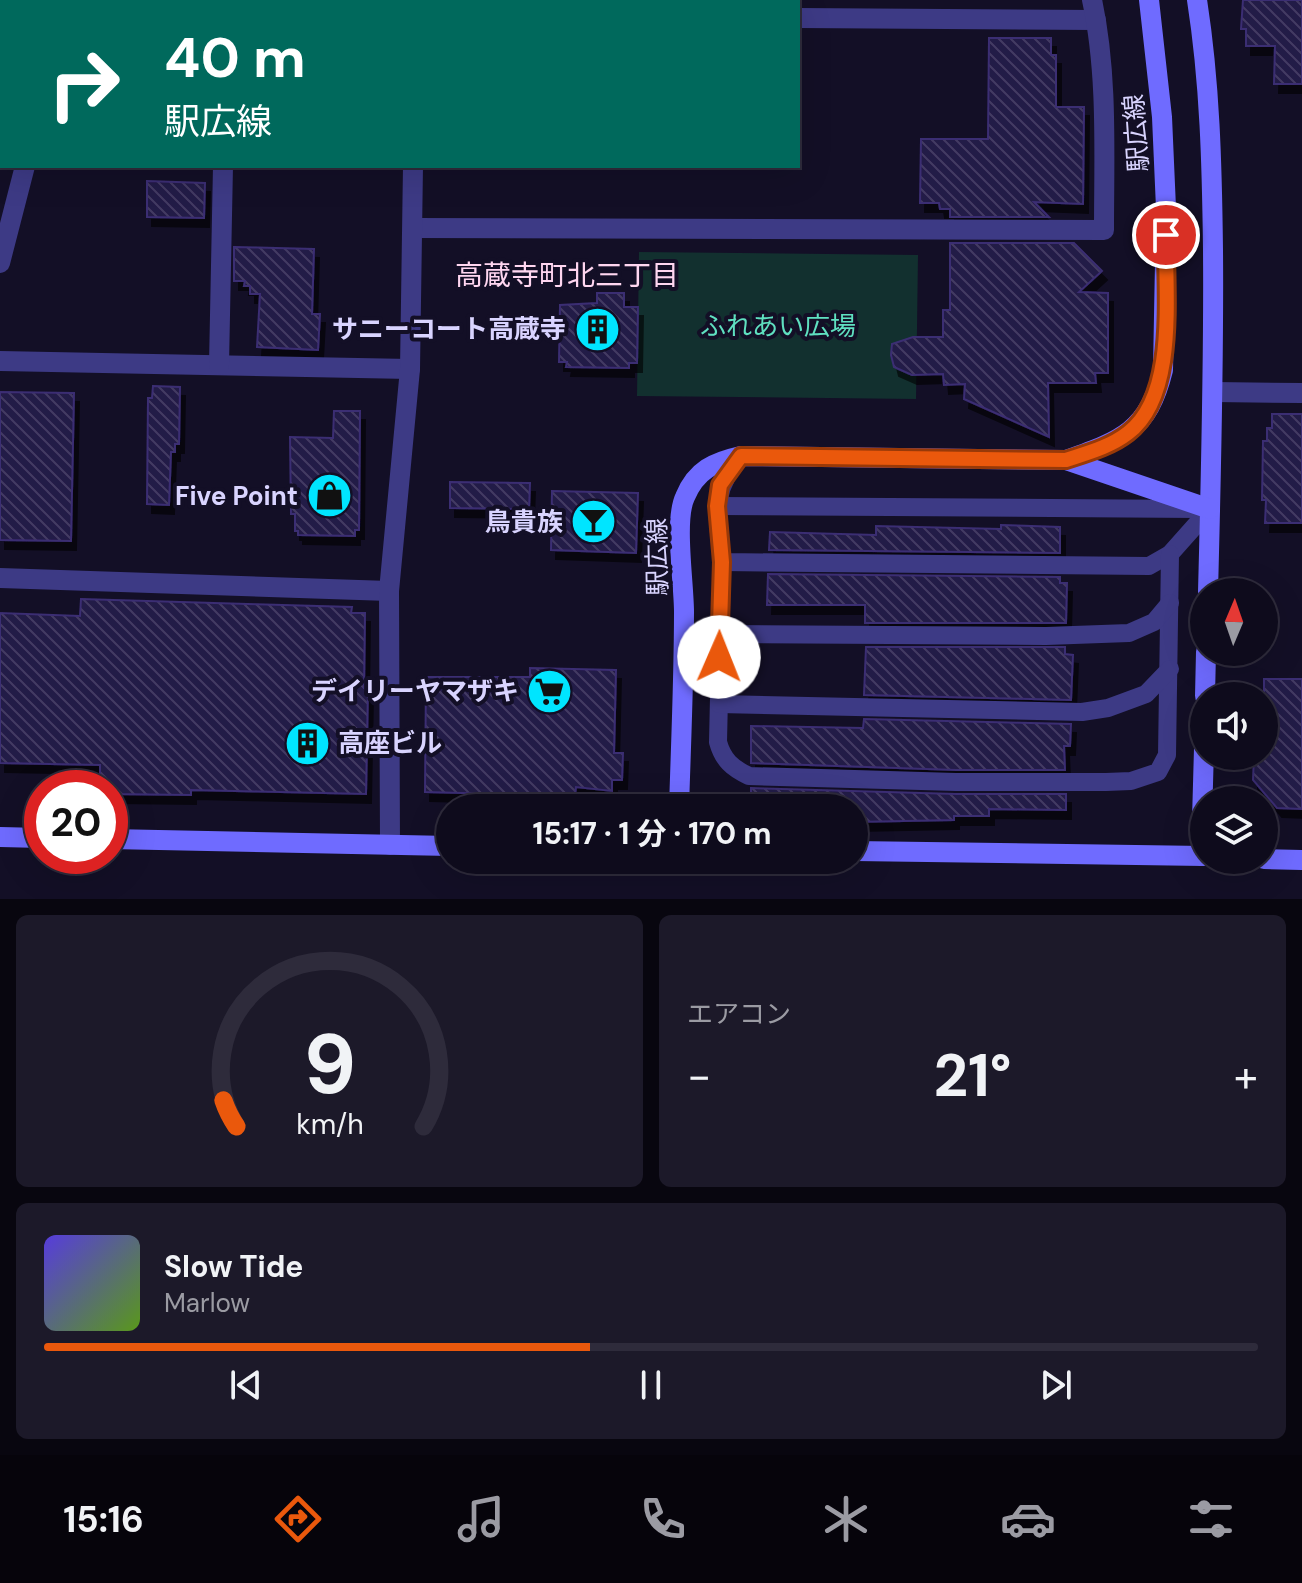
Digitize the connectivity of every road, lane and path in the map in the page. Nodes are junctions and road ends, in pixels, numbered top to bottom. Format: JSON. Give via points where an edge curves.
{"nodes":[{"id":1,"x":1149,"y":0,"type":"edge"},
{"id":2,"x":1197,"y":0,"type":"edge"},
{"id":3,"x":1094,"y":10,"type":"edge"},
{"id":4,"x":800,"y":18,"type":"edge"},
{"id":5,"x":24,"y":168,"type":"edge"},
{"id":6,"x":223,"y":168,"type":"edge"},
{"id":7,"x":413,"y":168,"type":"edge"},
{"id":8,"x":413,"y":228,"type":"junction"},
{"id":9,"x":0,"y":263,"type":"edge"},
{"id":10,"x":0,"y":361,"type":"edge"},
{"id":11,"x":219,"y":365,"type":"junction"},
{"id":12,"x":410,"y":369,"type":"junction"},
{"id":13,"x":1214,"y":392,"type":"junction"},
{"id":14,"x":1302,"y":393,"type":"edge"},
{"id":15,"x":741,"y":456,"type":"junction"},
{"id":16,"x":1066,"y":460,"type":"junction"},
{"id":17,"x":717,"y":506,"type":"junction"},
{"id":18,"x":1210,"y":509,"type":"junction"},
{"id":19,"x":1170,"y":554,"type":"junction"},
{"id":20,"x":722,"y":562,"type":"junction"},
{"id":21,"x":0,"y":578,"type":"edge"},
{"id":22,"x":1208,"y":578,"type":"edge"},
{"id":23,"x":389,"y":591,"type":"junction"},
{"id":24,"x":1170,"y":603,"type":"junction"},
{"id":25,"x":720,"y":634,"type":"junction"},
{"id":26,"x":1170,"y":669,"type":"junction"},
{"id":27,"x":719,"y":704,"type":"junction"},
{"id":28,"x":679,"y":794,"type":"edge"},
{"id":29,"x":0,"y":837,"type":"edge"},
{"id":30,"x":24,"y":838,"type":"edge"},
{"id":31,"x":128,"y":839,"type":"edge"},
{"id":32,"x":390,"y":845,"type":"junction"},
{"id":33,"x":436,"y":846,"type":"edge"},
{"id":34,"x":868,"y":851,"type":"edge"},
{"id":35,"x":1190,"y":856,"type":"edge"},
{"id":36,"x":1278,"y":859,"type":"edge"},
{"id":37,"x":1302,"y":860,"type":"edge"}],
"edges":[{"from":1,"to":16,"type":"street","name":"駅広線","via":[[1166,208],[1163,370],[1145,417],[1128,434]]},
{"from":2,"to":13,"type":"street","via":[[1212,166]]},
{"from":3,"to":4,"type":"street"},
{"from":3,"to":8,"type":"street","via":[[1104,128],[1104,230]]},
{"from":5,"to":9,"type":"street"},
{"from":6,"to":11,"type":"street"},
{"from":7,"to":8,"type":"street"},
{"from":8,"to":12,"type":"street"},
{"from":10,"to":11,"type":"street"},
{"from":11,"to":12,"type":"street"},
{"from":12,"to":23,"type":"street"},
{"from":13,"to":14,"type":"street"},
{"from":13,"to":18,"type":"street"},
{"from":15,"to":16,"type":"street","name":"駅広線"},
{"from":15,"to":17,"type":"lane","via":[[720,485]]},
{"from":15,"to":28,"type":"street","name":"駅広線","via":[[702,470],[683,500]]},
{"from":16,"to":18,"type":"street"},
{"from":17,"to":18,"type":"lane"},
{"from":17,"to":20,"type":"lane"},
{"from":18,"to":19,"type":"lane"},
{"from":18,"to":22,"type":"street"},
{"from":19,"to":20,"type":"lane","via":[[1149,566]]},
{"from":19,"to":24,"type":"lane"},
{"from":20,"to":25,"type":"lane"},
{"from":21,"to":23,"type":"street"},
{"from":23,"to":32,"type":"street"},
{"from":24,"to":25,"type":"lane","via":[[1154,622],[1129,633]]},
{"from":24,"to":26,"type":"lane"},
{"from":25,"to":27,"type":"lane"},
{"from":26,"to":27,"type":"lane","via":[[1146,694],[1082,712]]},
{"from":26,"to":27,"type":"lane","via":[[1167,755],[1158,772],[1131,781],[749,776],[722,756]]},
{"from":29,"to":30,"type":"street"},
{"from":31,"to":32,"type":"street"},
{"from":32,"to":33,"type":"street"},
{"from":34,"to":35,"type":"street"},
{"from":36,"to":37,"type":"street"}]}
